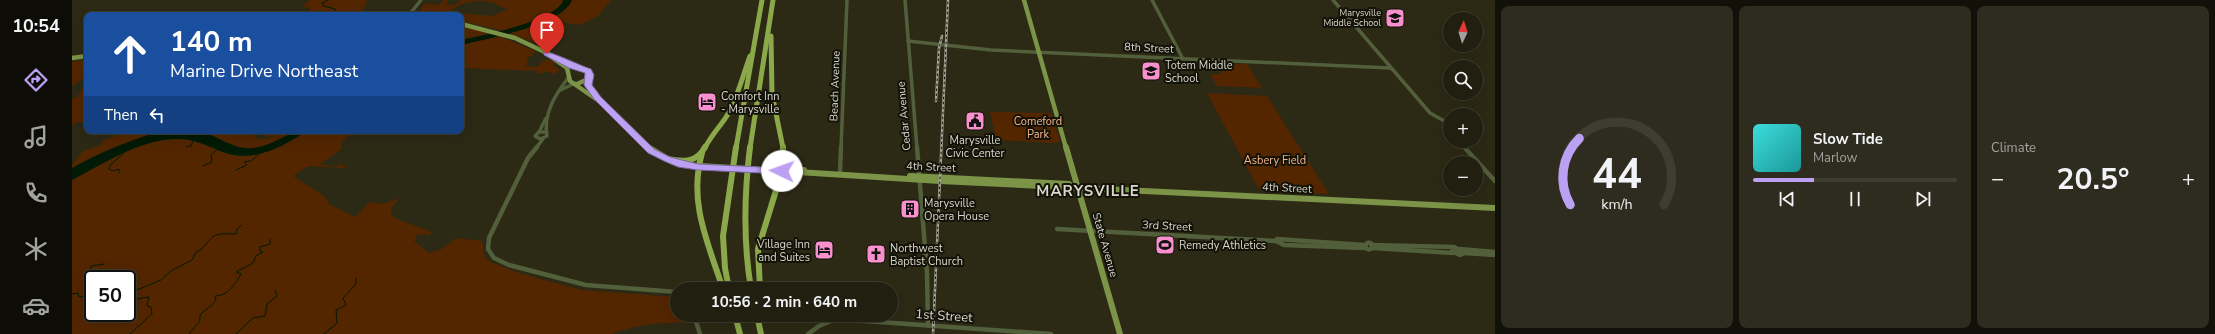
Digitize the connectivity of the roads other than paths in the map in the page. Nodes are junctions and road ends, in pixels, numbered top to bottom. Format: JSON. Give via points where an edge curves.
{"nodes":[{"id":1,"x":421,"y":0,"type":"edge"},
{"id":2,"x":762,"y":0,"type":"edge"},
{"id":3,"x":773,"y":0,"type":"edge"},
{"id":4,"x":847,"y":0,"type":"edge"},
{"id":5,"x":905,"y":0,"type":"edge"},
{"id":6,"x":1024,"y":0,"type":"edge"},
{"id":7,"x":1152,"y":0,"type":"edge"},
{"id":8,"x":1332,"y":0,"type":"edge"},
{"id":9,"x":411,"y":12,"type":"edge"},
{"id":10,"x":771,"y":17,"type":"junction"},
{"id":11,"x":464,"y":25,"type":"edge"},
{"id":12,"x":758,"y":30,"type":"junction"},
{"id":13,"x":908,"y":41,"type":"junction"},
{"id":14,"x":1039,"y":53,"type":"junction"},
{"id":15,"x":547,"y":54,"type":"junction"},
{"id":16,"x":84,"y":56,"type":"edge"},
{"id":17,"x":72,"y":58,"type":"edge"},
{"id":18,"x":1183,"y":59,"type":"junction"},
{"id":19,"x":1390,"y":68,"type":"junction"},
{"id":20,"x":581,"y":69,"type":"junction"},
{"id":21,"x":568,"y":76,"type":"junction"},
{"id":22,"x":589,"y":78,"type":"junction"},
{"id":23,"x":575,"y":83,"type":"junction"},
{"id":24,"x":556,"y":96,"type":"junction"},
{"id":25,"x":597,"y":98,"type":"junction"},
{"id":26,"x":548,"y":115,"type":"junction"},
{"id":27,"x":1443,"y":121,"type":"edge"},
{"id":28,"x":539,"y":132,"type":"junction"},
{"id":29,"x":546,"y":132,"type":"junction"},
{"id":30,"x":535,"y":138,"type":"junction"},
{"id":31,"x":543,"y":139,"type":"junction"},
{"id":32,"x":1466,"y":148,"type":"edge"},
{"id":33,"x":703,"y":151,"type":"junction"},
{"id":34,"x":528,"y":158,"type":"junction"},
{"id":35,"x":667,"y":159,"type":"junction"},
{"id":36,"x":698,"y":167,"type":"junction"},
{"id":37,"x":782,"y":171,"type":"junction"},
{"id":38,"x":840,"y":172,"type":"junction"},
{"id":39,"x":920,"y":178,"type":"junction"},
{"id":40,"x":998,"y":180,"type":"junction"},
{"id":41,"x":1495,"y":181,"type":"edge"},
{"id":42,"x":975,"y":183,"type":"junction"},
{"id":43,"x":1078,"y":187,"type":"junction"},
{"id":44,"x":1495,"y":208,"type":"edge"},
{"id":45,"x":1057,"y":229,"type":"dead end"},
{"id":46,"x":1091,"y":230,"type":"junction"},
{"id":47,"x":1462,"y":251,"type":"junction"},
{"id":48,"x":1495,"y":252,"type":"edge"},
{"id":49,"x":1495,"y":255,"type":"edge"},
{"id":50,"x":721,"y":282,"type":"edge"},
{"id":51,"x":728,"y":282,"type":"edge"},
{"id":52,"x":749,"y":282,"type":"edge"},
{"id":53,"x":760,"y":282,"type":"edge"},
{"id":54,"x":670,"y":292,"type":"edge"},
{"id":55,"x":696,"y":322,"type":"edge"},
{"id":56,"x":736,"y":322,"type":"edge"},
{"id":57,"x":758,"y":322,"type":"edge"},
{"id":58,"x":760,"y":322,"type":"edge"},
{"id":59,"x":928,"y":326,"type":"junction"},
{"id":60,"x":700,"y":334,"type":"edge"},
{"id":61,"x":740,"y":334,"type":"edge"},
{"id":62,"x":761,"y":334,"type":"edge"},
{"id":63,"x":808,"y":334,"type":"edge"},
{"id":64,"x":1051,"y":334,"type":"edge"},
{"id":65,"x":1120,"y":334,"type":"edge"}],
"edges":[{"from":1,"to":9,"type":"street"},
{"from":2,"to":12,"type":"highway"},
{"from":3,"to":10,"type":"highway"},
{"from":4,"to":38,"type":"street","name":"Beach Avenue"},
{"from":5,"to":13,"type":"street","name":"Cedar Avenue"},
{"from":6,"to":14,"type":"main road","name":"State Avenue"},
{"from":7,"to":18,"type":"street"},
{"from":8,"to":19,"type":"street"},
{"from":10,"to":37,"type":"highway","via":[[772,94],[784,147]]},
{"from":10,"to":52,"type":"highway","via":[[747,180],[744,237]]},
{"from":11,"to":15,"type":"main road","via":[[498,32]]},
{"from":12,"to":33,"type":"highway","via":[[734,102]]},
{"from":12,"to":51,"type":"highway","via":[[734,159],[723,236]]},
{"from":13,"to":14,"type":"street","name":"8th Street"},
{"from":13,"to":39,"type":"street","name":"Cedar Avenue"},
{"from":14,"to":18,"type":"street","name":"8th Street"},
{"from":14,"to":43,"type":"main road","name":"State Avenue"},
{"from":15,"to":20,"type":"main road"},
{"from":15,"to":21,"type":"main road","via":[[567,68]]},
{"from":16,"to":17,"type":"main road"},
{"from":18,"to":19,"type":"street","name":"8th Street"},
{"from":19,"to":27,"type":"street","via":[[1433,116]]},
{"from":20,"to":21,"type":"main road","via":[[573,70]]},
{"from":20,"to":22,"type":"main road","via":[[589,72]]},
{"from":21,"to":23,"type":"main road"},
{"from":21,"to":24,"type":"street"},
{"from":22,"to":23,"type":"main road"},
{"from":22,"to":25,"type":"main road","via":[[588,85],[596,93]]},
{"from":23,"to":24,"type":"street","via":[[564,88]]},
{"from":23,"to":25,"type":"main road"},
{"from":24,"to":26,"type":"street"},
{"from":25,"to":35,"type":"main road","name":"4th Street","via":[[651,151]]},
{"from":26,"to":28,"type":"street"},
{"from":26,"to":29,"type":"street"},
{"from":28,"to":29,"type":"street"},
{"from":28,"to":30,"type":"street"},
{"from":29,"to":31,"type":"street","via":[[547,136]]},
{"from":30,"to":31,"type":"street"},
{"from":30,"to":34,"type":"street"},
{"from":31,"to":34,"type":"street"},
{"from":32,"to":41,"type":"street"},
{"from":33,"to":35,"type":"highway","via":[[692,160],[684,162]]},
{"from":33,"to":36,"type":"highway"},
{"from":34,"to":54,"type":"street","via":[[489,238],[488,249],[494,258],[509,265],[586,286]]},
{"from":35,"to":36,"type":"main road","name":"4th Street","via":[[678,164]]},
{"from":36,"to":37,"type":"main road","name":"4th Street"},
{"from":36,"to":50,"type":"highway","via":[[697,201]]},
{"from":37,"to":38,"type":"main road","name":"4th Street","via":[[791,169]]},
{"from":37,"to":39,"type":"main road","name":"4th Street"},
{"from":37,"to":53,"type":"highway","via":[[759,244]]},
{"from":38,"to":39,"type":"main road","name":"4th Street"},
{"from":39,"to":40,"type":"main road","name":"4th Street"},
{"from":39,"to":42,"type":"main road","name":"4th Street"},
{"from":39,"to":59,"type":"street","name":"Cedar Avenue"},
{"from":40,"to":42,"type":"main road"},
{"from":40,"to":43,"type":"main road","name":"4th Street","via":[[1070,184]]},
{"from":42,"to":43,"type":"main road","name":"4th Street"},
{"from":43,"to":44,"type":"main road","name":"4th Street"},
{"from":43,"to":46,"type":"main road","name":"State Avenue"},
{"from":45,"to":46,"type":"street","name":"3rd Street"},
{"from":46,"to":47,"type":"street","name":"3rd Street","via":[[1276,241],[1282,245],[1286,242],[1452,251],[1460,256]]},
{"from":46,"to":65,"type":"main road","name":"State Avenue"},
{"from":47,"to":48,"type":"street"},
{"from":47,"to":49,"type":"street"},
{"from":55,"to":60,"type":"street"},
{"from":56,"to":61,"type":"highway"},
{"from":57,"to":62,"type":"highway"},
{"from":58,"to":62,"type":"highway"},
{"from":59,"to":63,"type":"street","name":"1st Street","via":[[836,319],[818,326]]},
{"from":59,"to":64,"type":"street","name":"1st Street"}]}
